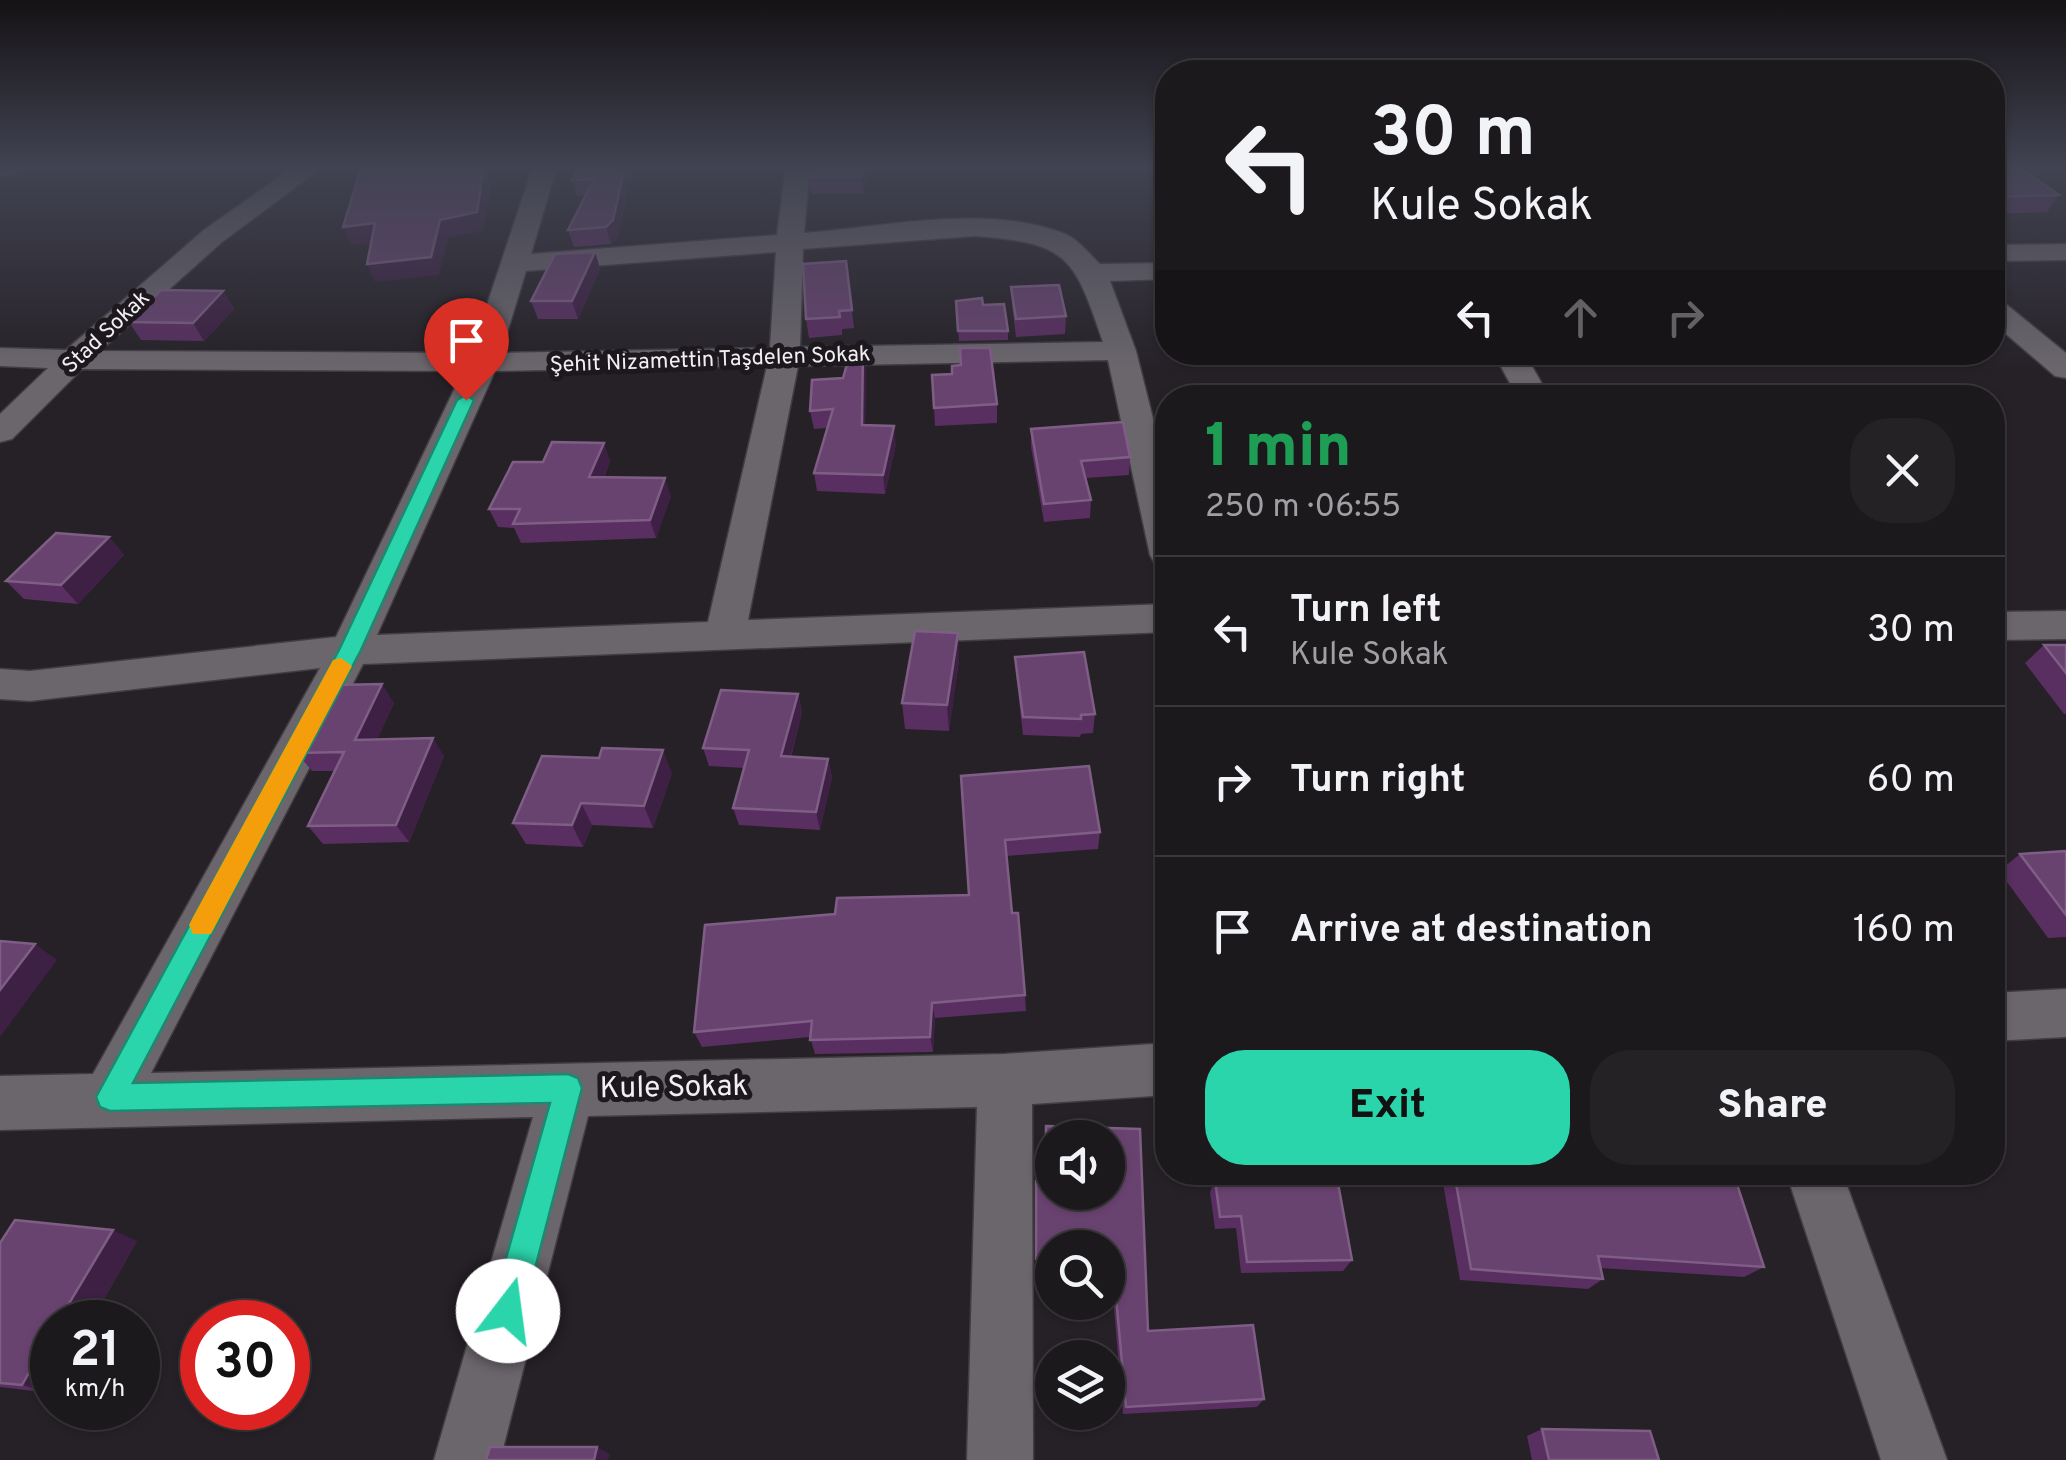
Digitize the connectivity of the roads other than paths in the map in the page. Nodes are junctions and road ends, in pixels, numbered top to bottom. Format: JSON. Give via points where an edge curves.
{"nodes":[{"id":1,"x":216,"y":234,"type":"edge"},
{"id":2,"x":523,"y":234,"type":"edge"},
{"id":3,"x":792,"y":234,"type":"edge"},
{"id":4,"x":881,"y":234,"type":"edge"},
{"id":5,"x":1030,"y":234,"type":"edge"},
{"id":6,"x":792,"y":240,"type":"junction"},
{"id":7,"x":2066,"y":252,"type":"edge"},
{"id":8,"x":2005,"y":253,"type":"edge"},
{"id":9,"x":514,"y":264,"type":"junction"},
{"id":10,"x":1155,"y":271,"type":"edge"},
{"id":11,"x":1094,"y":273,"type":"junction"},
{"id":12,"x":2005,"y":318,"type":"edge"},
{"id":13,"x":1120,"y":352,"type":"junction"},
{"id":14,"x":785,"y":355,"type":"junction"},
{"id":15,"x":0,"y":357,"type":"edge"},
{"id":16,"x":73,"y":360,"type":"junction"},
{"id":17,"x":482,"y":365,"type":"junction"},
{"id":18,"x":2066,"y":369,"type":"edge"},
{"id":19,"x":0,"y":432,"type":"edge"},
{"id":20,"x":1155,"y":500,"type":"edge"},
{"id":21,"x":1155,"y":618,"type":"edge"},
{"id":22,"x":2066,"y":625,"type":"edge"},
{"id":23,"x":2005,"y":626,"type":"edge"},
{"id":24,"x":725,"y":635,"type":"junction"},
{"id":25,"x":350,"y":650,"type":"junction"},
{"id":26,"x":0,"y":684,"type":"edge"},
{"id":27,"x":2066,"y":1013,"type":"edge"},
{"id":28,"x":2005,"y":1016,"type":"edge"},
{"id":29,"x":1155,"y":1070,"type":"edge"},
{"id":30,"x":1005,"y":1080,"type":"junction"},
{"id":31,"x":568,"y":1088,"type":"junction"},
{"id":32,"x":110,"y":1097,"type":"junction"},
{"id":33,"x":0,"y":1103,"type":"edge"},
{"id":34,"x":1819,"y":1185,"type":"edge"},
{"id":35,"x":467,"y":1460,"type":"edge"},
{"id":36,"x":1000,"y":1460,"type":"edge"},
{"id":37,"x":1914,"y":1460,"type":"edge"}],
"edges":[{"from":1,"to":16,"type":"street","name":"Stad Sokak"},
{"from":2,"to":9,"type":"street"},
{"from":3,"to":6,"type":"street"},
{"from":4,"to":6,"type":"street"},
{"from":5,"to":11,"type":"street","via":[[1060,241]]},
{"from":6,"to":9,"type":"street"},
{"from":6,"to":14,"type":"street"},
{"from":7,"to":8,"type":"street"},
{"from":9,"to":17,"type":"street"},
{"from":10,"to":11,"type":"street"},
{"from":11,"to":13,"type":"street"},
{"from":12,"to":18,"type":"street"},
{"from":13,"to":14,"type":"street","name":"Şehit Nizamettin Taşdelen Sokak"},
{"from":13,"to":20,"type":"street"},
{"from":14,"to":17,"type":"street","name":"Şehit Nizamettin Taşdelen Sokak"},
{"from":14,"to":24,"type":"street"},
{"from":15,"to":16,"type":"street","name":"Şehit Nizamettin Taşdelen Sokak"},
{"from":16,"to":17,"type":"street","name":"Şehit Nizamettin Taşdelen Sokak"},
{"from":16,"to":19,"type":"street","name":"Stad Sokak"},
{"from":17,"to":25,"type":"street"},
{"from":21,"to":24,"type":"street"},
{"from":22,"to":23,"type":"street"},
{"from":24,"to":25,"type":"street"},
{"from":25,"to":26,"type":"street"},
{"from":25,"to":32,"type":"street"},
{"from":27,"to":28,"type":"street"},
{"from":29,"to":30,"type":"street","name":"Kule Sokak"},
{"from":30,"to":31,"type":"street","name":"Kule Sokak"},
{"from":30,"to":36,"type":"street"},
{"from":31,"to":32,"type":"street","name":"Kule Sokak"},
{"from":31,"to":35,"type":"street"},
{"from":32,"to":33,"type":"street","name":"Kule Sokak"},
{"from":34,"to":37,"type":"street"}]}
